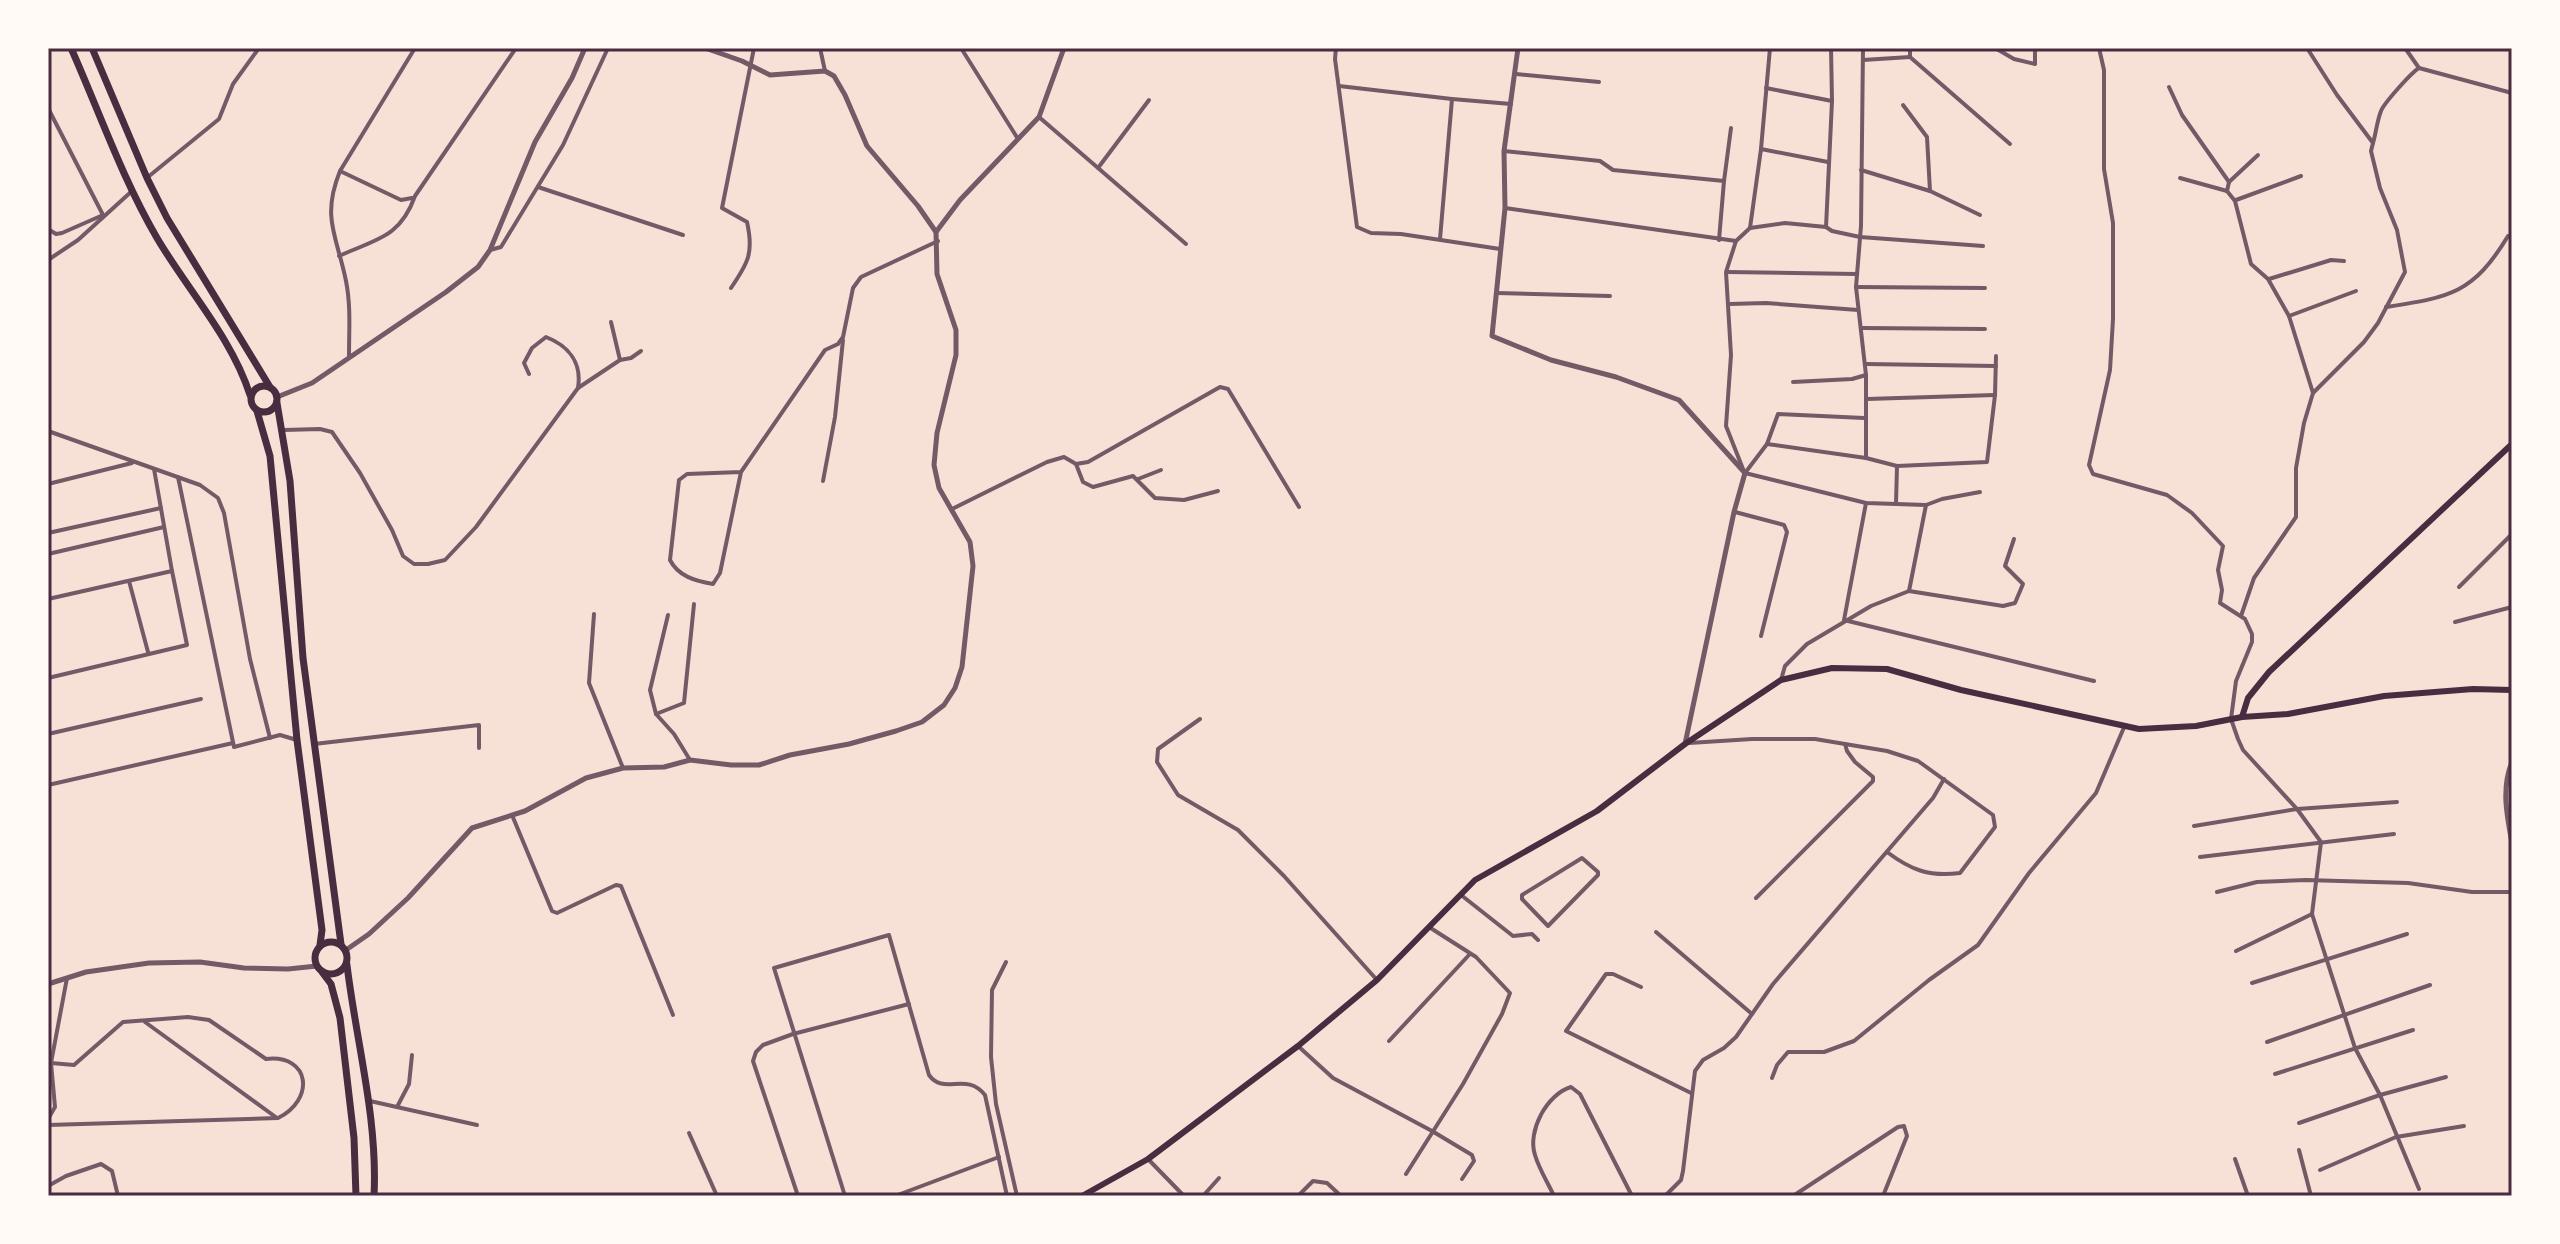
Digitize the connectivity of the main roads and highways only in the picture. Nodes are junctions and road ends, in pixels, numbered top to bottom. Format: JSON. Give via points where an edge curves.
{"nodes":[{"id":1,"x":71,"y":48,"type":"edge"},
{"id":2,"x":92,"y":48,"type":"edge"},
{"id":3,"x":270,"y":387,"type":"junction"},
{"id":4,"x":250,"y":395,"type":"junction"},
{"id":5,"x":277,"y":400,"type":"junction"},
{"id":6,"x":257,"y":411,"type":"junction"},
{"id":7,"x":2512,"y":444,"type":"edge"},
{"id":8,"x":2512,"y":690,"type":"edge"},
{"id":9,"x":2242,"y":717,"type":"junction"},
{"id":10,"x":320,"y":945,"type":"junction"},
{"id":11,"x":344,"y":947,"type":"junction"},
{"id":12,"x":347,"y":965,"type":"junction"},
{"id":13,"x":319,"y":969,"type":"junction"},
{"id":14,"x":356,"y":1196,"type":"edge"},
{"id":15,"x":374,"y":1196,"type":"edge"},
{"id":16,"x":1082,"y":1196,"type":"edge"}],
"edges":[{"from":1,"to":4,"type":"highway","via":[[132,191],[235,360]]},
{"from":2,"to":3,"type":"highway","via":[[147,178]]},
{"from":3,"to":4,"type":"highway","via":[[258,387]]},
{"from":3,"to":5,"type":"highway"},
{"from":4,"to":6,"type":"highway"},
{"from":5,"to":6,"type":"highway","via":[[269,412]]},
{"from":5,"to":11,"type":"highway","via":[[290,481],[303,658]]},
{"from":6,"to":10,"type":"highway","via":[[270,456]]},
{"from":7,"to":9,"type":"main road","via":[[2269,672],[2248,698]]},
{"from":8,"to":9,"type":"main road","via":[[2384,696]]},
{"from":9,"to":16,"type":"main road","via":[[2139,729],[1887,669],[1832,668],[1781,680],[1597,811],[1475,880],[1377,980],[1298,1046],[1148,1159]]},
{"from":10,"to":11,"type":"highway"},
{"from":10,"to":13,"type":"highway","via":[[315,959]]},
{"from":11,"to":12,"type":"highway"},
{"from":12,"to":13,"type":"highway","via":[[336,974]]},
{"from":12,"to":15,"type":"highway","via":[[363,1054]]},
{"from":13,"to":14,"type":"highway","via":[[331,984],[340,1018]]}]}
